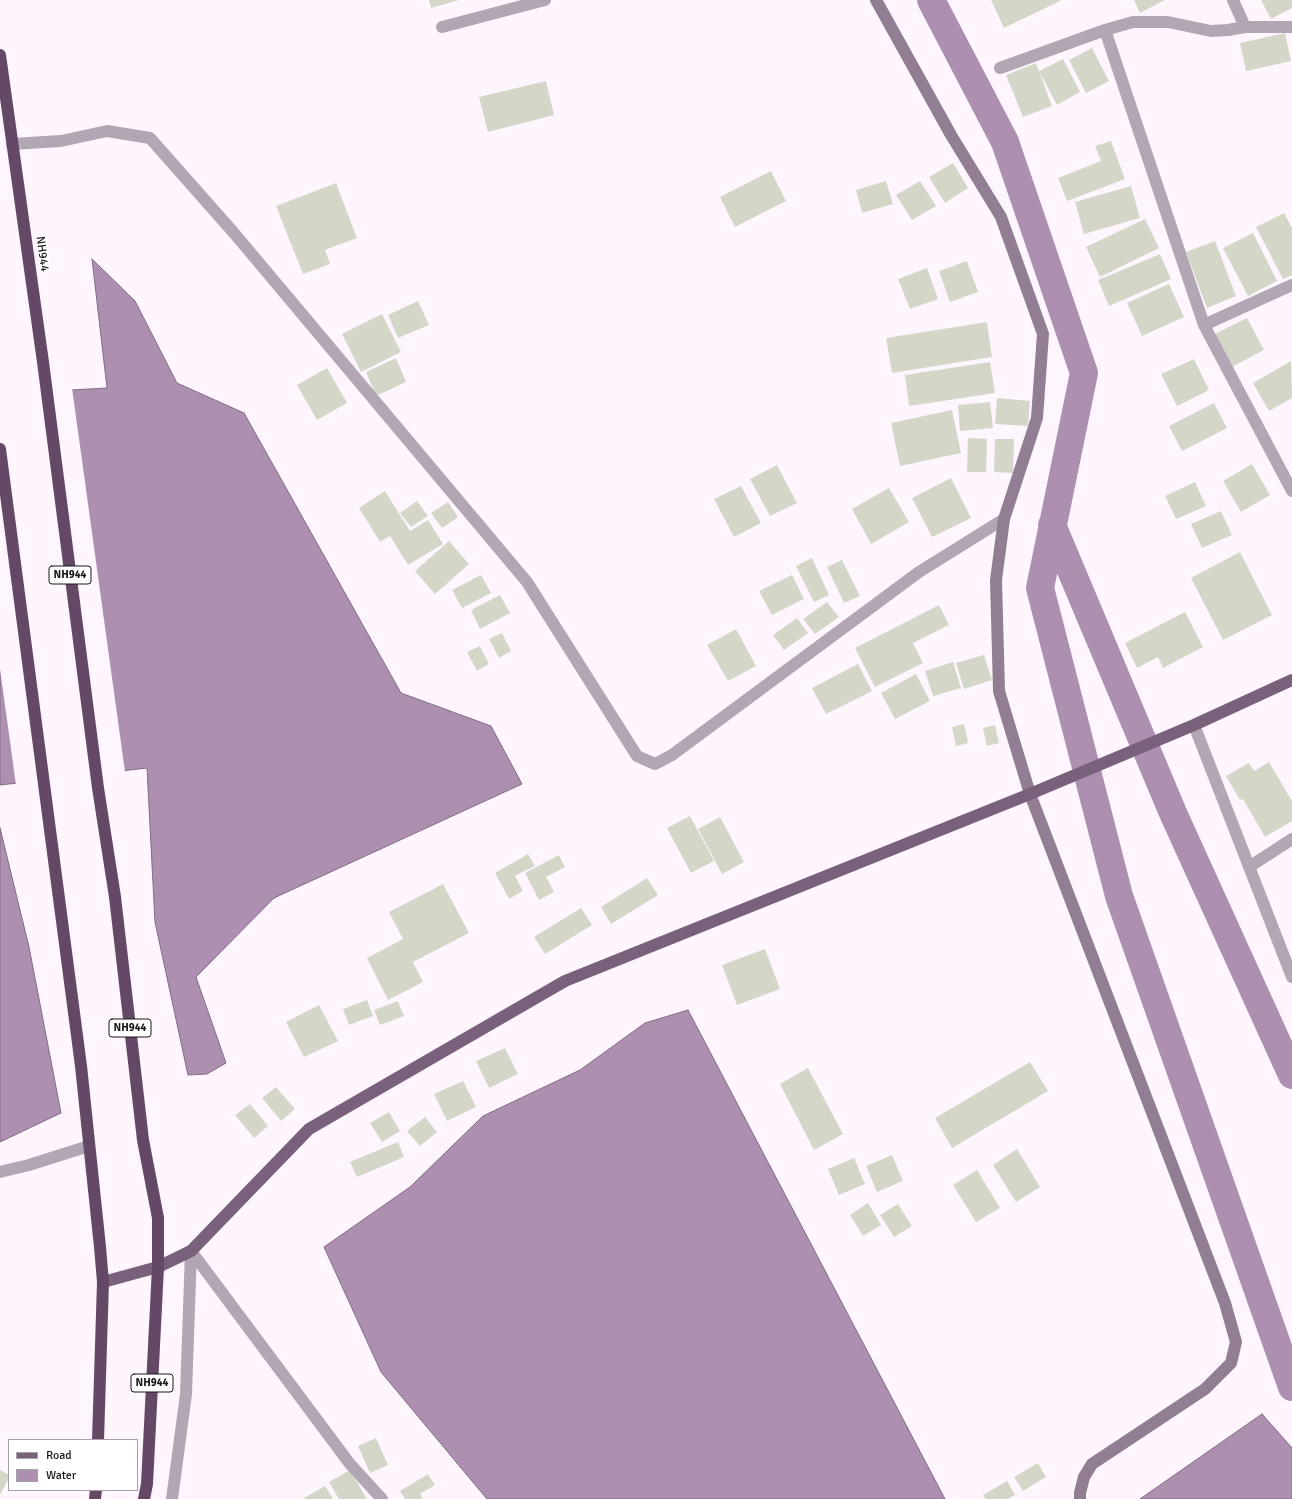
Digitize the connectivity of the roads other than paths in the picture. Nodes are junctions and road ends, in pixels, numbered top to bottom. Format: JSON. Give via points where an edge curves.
{"nodes":[{"id":1,"x":545,"y":0,"type":"edge"},
{"id":2,"x":876,"y":0,"type":"edge"},
{"id":3,"x":1233,"y":0,"type":"edge"},
{"id":4,"x":1292,"y":26,"type":"edge"},
{"id":5,"x":442,"y":27,"type":"dead end"},
{"id":6,"x":1245,"y":27,"type":"junction"},
{"id":7,"x":1105,"y":30,"type":"junction"},
{"id":8,"x":0,"y":55,"type":"edge"},
{"id":9,"x":1000,"y":68,"type":"dead end"},
{"id":10,"x":12,"y":144,"type":"junction"},
{"id":11,"x":1292,"y":285,"type":"edge"},
{"id":12,"x":1204,"y":325,"type":"junction"},
{"id":13,"x":0,"y":449,"type":"edge"},
{"id":14,"x":1292,"y":491,"type":"edge"},
{"id":15,"x":1004,"y":519,"type":"junction"},
{"id":16,"x":1292,"y":680,"type":"edge"},
{"id":17,"x":1194,"y":725,"type":"junction"},
{"id":18,"x":1030,"y":794,"type":"junction"},
{"id":19,"x":1292,"y":840,"type":"edge"},
{"id":20,"x":1249,"y":867,"type":"junction"},
{"id":21,"x":1292,"y":977,"type":"edge"},
{"id":22,"x":89,"y":1146,"type":"junction"},
{"id":23,"x":0,"y":1172,"type":"edge"},
{"id":24,"x":190,"y":1251,"type":"junction"},
{"id":25,"x":158,"y":1267,"type":"junction"},
{"id":26,"x":103,"y":1282,"type":"junction"},
{"id":27,"x":98,"y":1439,"type":"edge"},
{"id":28,"x":144,"y":1499,"type":"edge"},
{"id":29,"x":172,"y":1499,"type":"edge"},
{"id":30,"x":382,"y":1499,"type":"edge"},
{"id":31,"x":1080,"y":1499,"type":"edge"}],
"edges":[{"from":1,"to":5,"type":"street"},
{"from":2,"to":15,"type":"street","via":[[1001,217],[1043,334],[1037,418]]},
{"from":3,"to":6,"type":"street"},
{"from":4,"to":6,"type":"street"},
{"from":6,"to":7,"type":"street","via":[[1211,31],[1168,22],[1133,22]]},
{"from":7,"to":9,"type":"street"},
{"from":7,"to":12,"type":"street"},
{"from":8,"to":10,"type":"highway","name":"NH944","number":"NH944"},
{"from":10,"to":15,"type":"street","via":[[61,140],[107,131],[150,138],[234,233],[527,582],[637,756],[655,764],[919,572]]},
{"from":10,"to":25,"type":"highway","name":"NH944","number":"NH944","via":[[98,788],[115,897],[143,1140],[158,1218]]},
{"from":11,"to":12,"type":"street"},
{"from":12,"to":14,"type":"street"},
{"from":13,"to":22,"type":"highway","via":[[81,1066]]},
{"from":15,"to":18,"type":"street","via":[[996,580],[999,691]]},
{"from":16,"to":17,"type":"main road"},
{"from":17,"to":18,"type":"main road"},
{"from":17,"to":20,"type":"street"},
{"from":18,"to":24,"type":"main road","via":[[565,981],[309,1129]]},
{"from":18,"to":31,"type":"street","via":[[1225,1303],[1236,1342],[1231,1364],[1205,1389],[1092,1464],[1084,1477]]},
{"from":19,"to":20,"type":"street"},
{"from":20,"to":21,"type":"street"},
{"from":22,"to":23,"type":"street"},
{"from":22,"to":26,"type":"highway"},
{"from":24,"to":25,"type":"main road"},
{"from":24,"to":29,"type":"street","via":[[186,1394]]},
{"from":24,"to":30,"type":"street","via":[[350,1464]]},
{"from":25,"to":26,"type":"main road"},
{"from":25,"to":28,"type":"highway","number":"NH944","via":[[147,1484]]},
{"from":26,"to":27,"type":"highway"}]}
